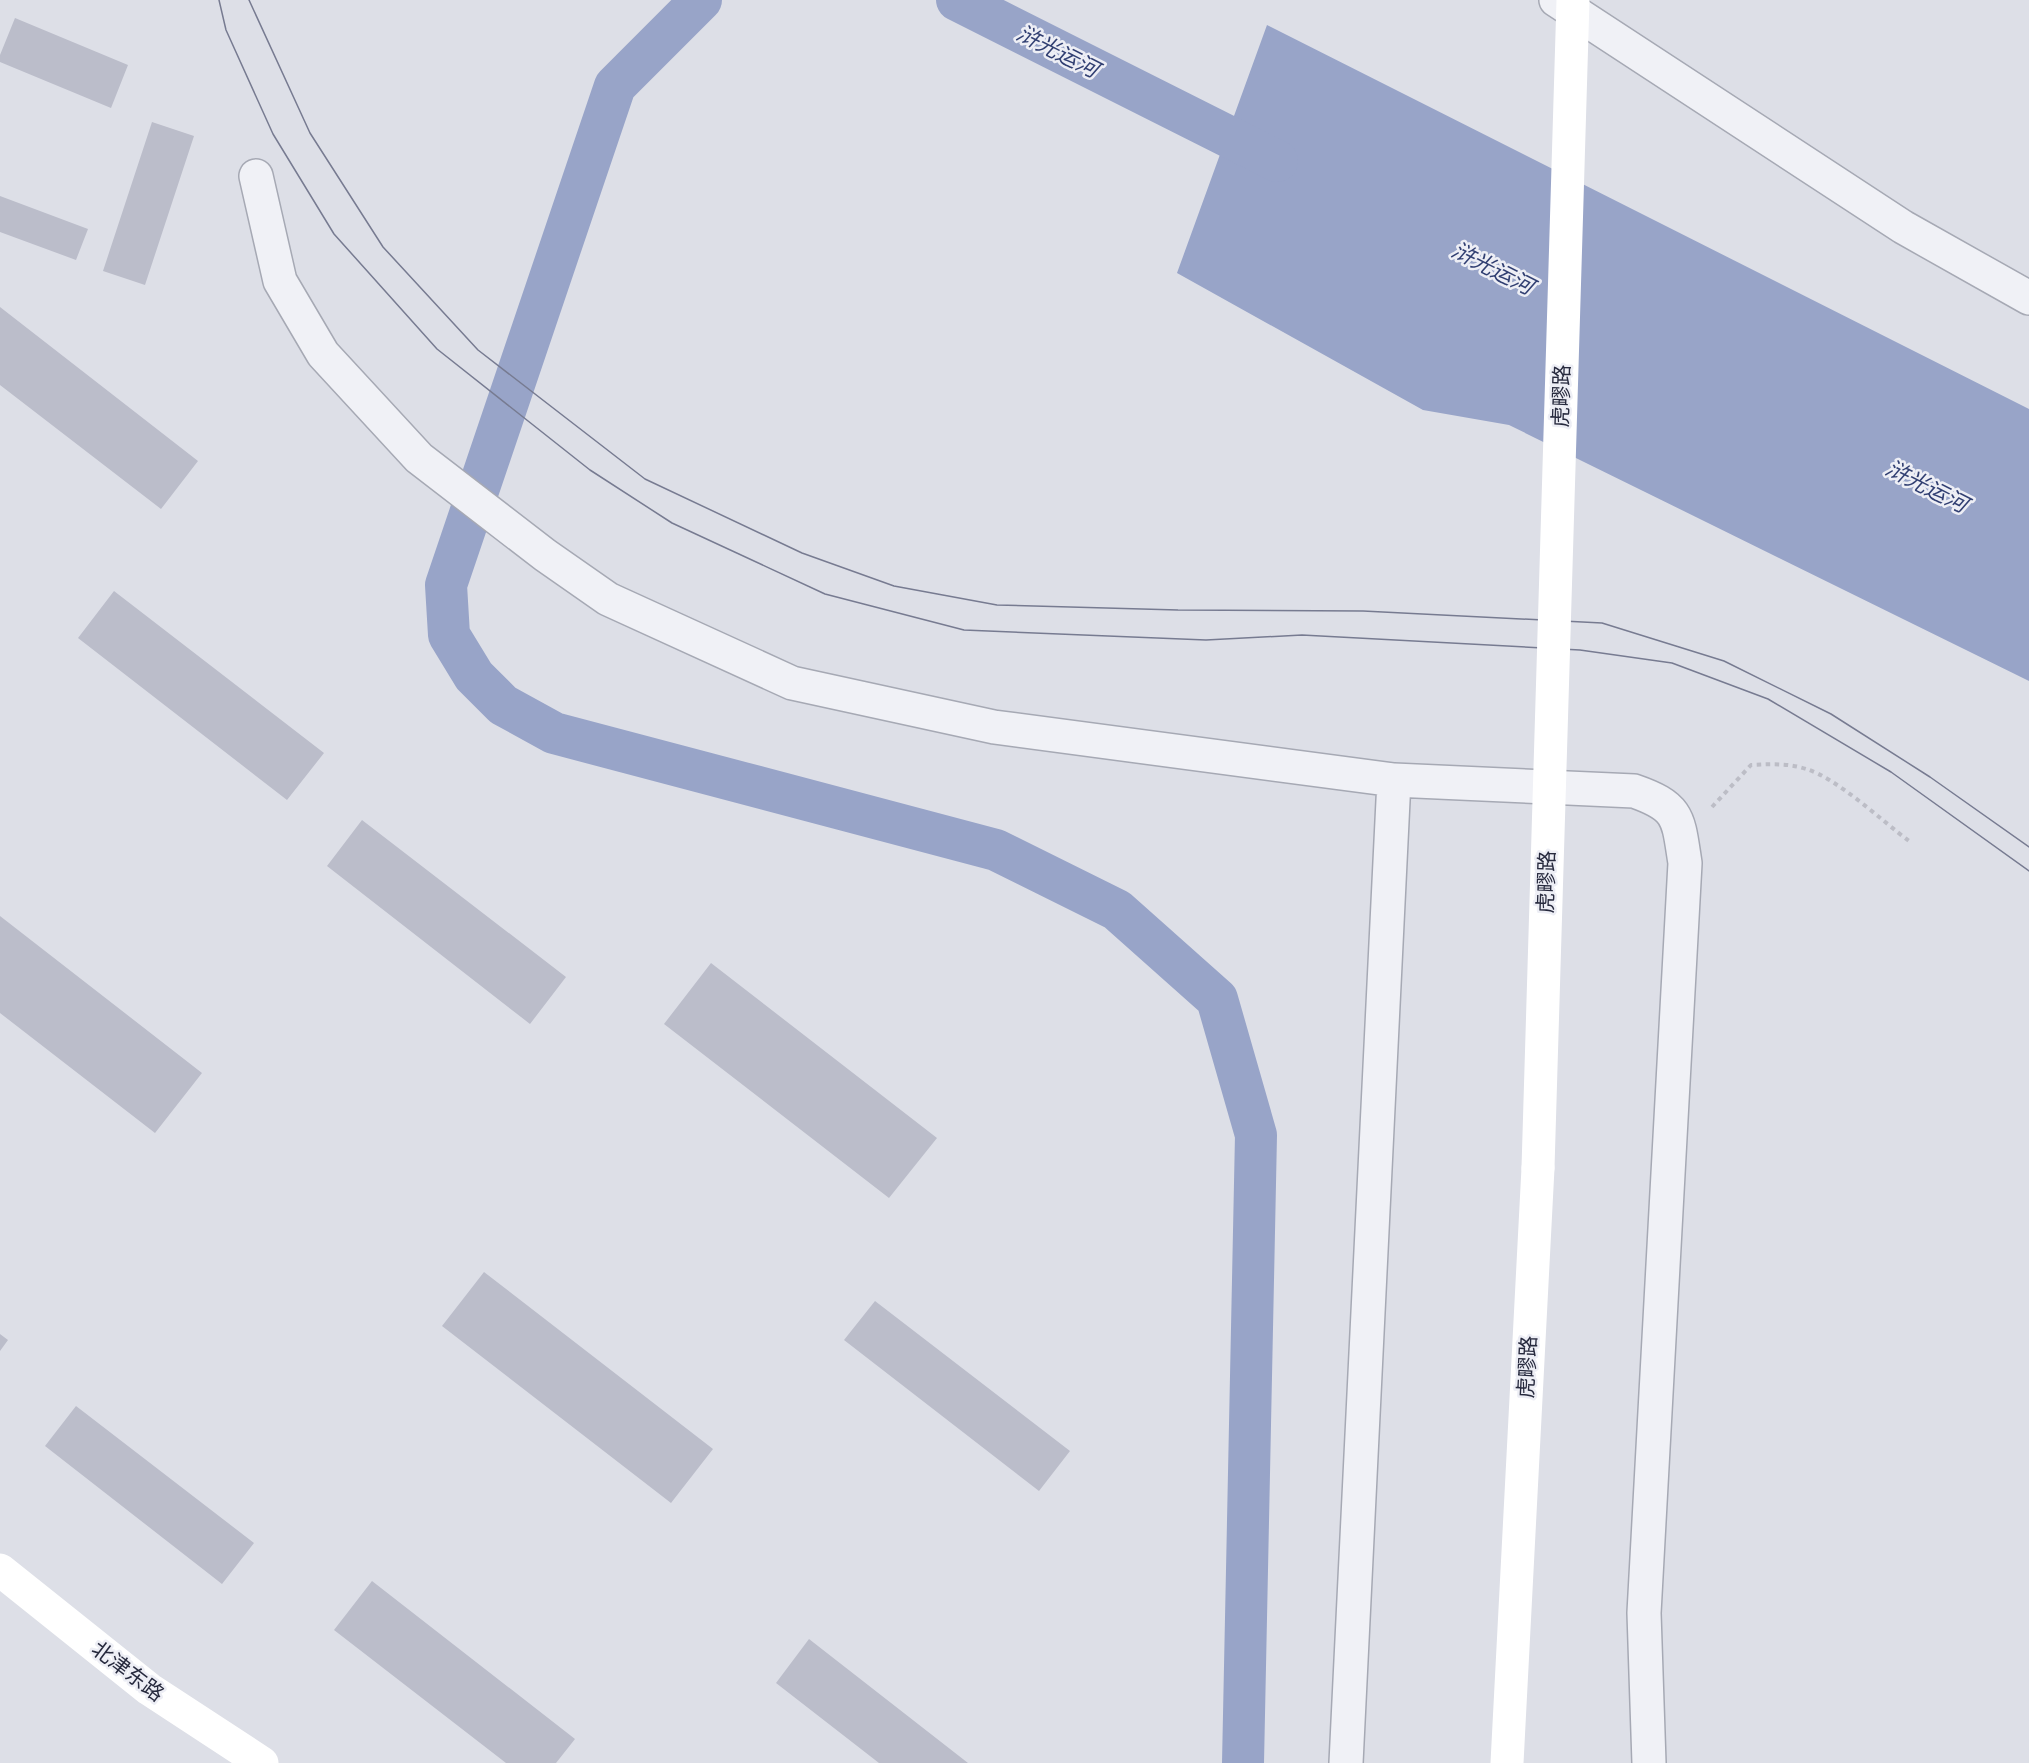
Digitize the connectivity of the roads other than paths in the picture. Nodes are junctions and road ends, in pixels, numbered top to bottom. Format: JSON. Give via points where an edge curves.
{"nodes":[{"id":1,"x":1556,"y":0,"type":"edge"},
{"id":2,"x":1572,"y":0,"type":"edge"},
{"id":3,"x":256,"y":176,"type":"dead end"},
{"id":4,"x":2029,"y":298,"type":"edge"},
{"id":5,"x":1394,"y":780,"type":"junction"},
{"id":6,"x":0,"y":1570,"type":"edge"},
{"id":7,"x":262,"y":1763,"type":"edge"},
{"id":8,"x":1346,"y":1763,"type":"edge"},
{"id":9,"x":1507,"y":1763,"type":"edge"},
{"id":10,"x":1649,"y":1763,"type":"edge"}],
"edges":[{"from":1,"to":4,"type":"street","via":[[1903,226]]},
{"from":2,"to":9,"type":"main road","name":"虎疁路","bridge":true,"via":[[1538,1168]]},
{"from":3,"to":5,"type":"street","via":[[280,281],[323,354],[419,458],[608,599],[792,683],[994,727]]},
{"from":5,"to":8,"type":"street"},
{"from":5,"to":10,"type":"street","via":[[1634,791],[1668,807],[1679,824],[1685,863],[1644,1613]]},
{"from":6,"to":7,"type":"main road","name":"北津东路","via":[[149,1689]]}]}
